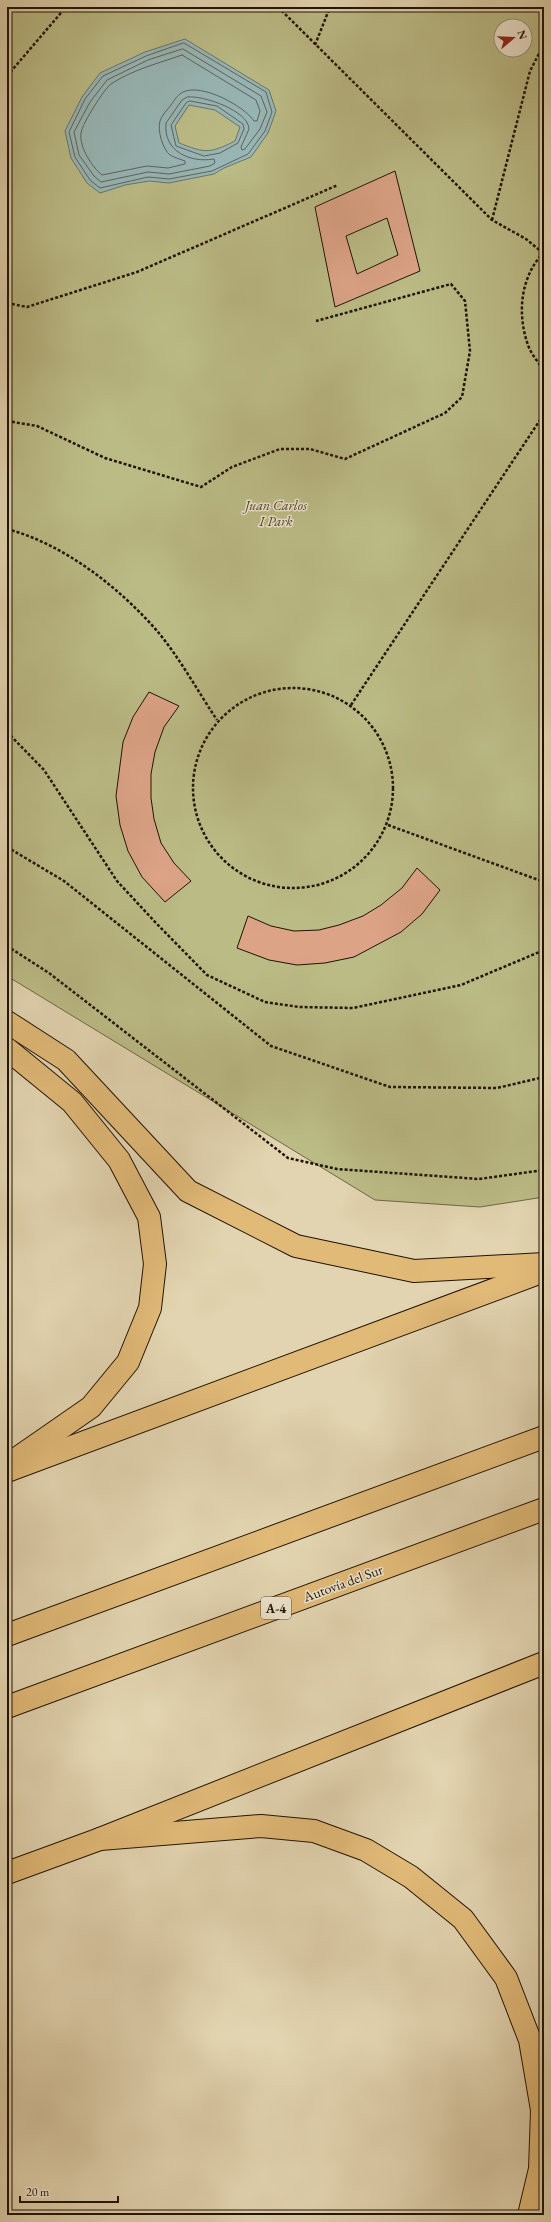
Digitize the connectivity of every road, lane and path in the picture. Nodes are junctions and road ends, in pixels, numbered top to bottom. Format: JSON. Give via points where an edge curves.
{"nodes":[{"id":1,"x":66,"y":7,"type":"edge"},
{"id":2,"x":278,"y":7,"type":"edge"},
{"id":3,"x":330,"y":7,"type":"edge"},
{"id":4,"x":544,"y":44,"type":"edge"},
{"id":5,"x":314,"y":45,"type":"junction"},
{"id":6,"x":7,"y":76,"type":"edge"},
{"id":7,"x":338,"y":185,"type":"dead end"},
{"id":8,"x":492,"y":220,"type":"junction"},
{"id":9,"x":544,"y":253,"type":"edge"},
{"id":10,"x":7,"y":303,"type":"edge"},
{"id":11,"x":316,"y":321,"type":"dead end"},
{"id":12,"x":544,"y":371,"type":"edge"},
{"id":13,"x":544,"y":414,"type":"edge"},
{"id":14,"x":7,"y":422,"type":"edge"},
{"id":15,"x":7,"y":530,"type":"edge"},
{"id":16,"x":351,"y":705,"type":"junction"},
{"id":17,"x":217,"y":720,"type":"junction"},
{"id":18,"x":7,"y":732,"type":"edge"},
{"id":19,"x":388,"y":824,"type":"junction"},
{"id":20,"x":7,"y":847,"type":"edge"},
{"id":21,"x":544,"y":882,"type":"edge"},
{"id":22,"x":7,"y":946,"type":"edge"},
{"id":23,"x":544,"y":950,"type":"edge"},
{"id":24,"x":7,"y":1022,"type":"edge"},
{"id":25,"x":7,"y":1049,"type":"edge"},
{"id":26,"x":544,"y":1078,"type":"edge"},
{"id":27,"x":544,"y":1170,"type":"edge"},
{"id":28,"x":544,"y":1264,"type":"edge"},
{"id":29,"x":544,"y":1272,"type":"edge"},
{"id":30,"x":544,"y":1437,"type":"edge"},
{"id":31,"x":7,"y":1466,"type":"edge"},
{"id":32,"x":7,"y":1471,"type":"edge"},
{"id":33,"x":544,"y":1509,"type":"edge"},
{"id":34,"x":7,"y":1634,"type":"edge"},
{"id":35,"x":544,"y":1663,"type":"edge"},
{"id":36,"x":7,"y":1707,"type":"edge"},
{"id":37,"x":100,"y":1840,"type":"junction"},
{"id":38,"x":7,"y":1873,"type":"edge"},
{"id":39,"x":529,"y":2215,"type":"edge"}],
"edges":[{"from":1,"to":6,"type":"path"},
{"from":2,"to":5,"type":"path"},
{"from":3,"to":5,"type":"path"},
{"from":4,"to":8,"type":"path","via":[[530,71]]},
{"from":5,"to":8,"type":"path"},
{"from":7,"to":10,"type":"path","via":[[137,272],[27,307]]},
{"from":8,"to":9,"type":"path"},
{"from":9,"to":12,"type":"path","via":[[536,260],[524,288],[521,317],[528,346]]},
{"from":11,"to":14,"type":"path","via":[[452,284],[465,301],[470,351],[462,397],[445,413],[345,459],[310,449],[280,449],[232,467],[201,487],[105,458],[37,426]]},
{"from":13,"to":16,"type":"path"},
{"from":15,"to":17,"type":"path","via":[[18,532],[64,554],[114,587],[158,633]]},
{"from":16,"to":17,"type":"path","via":[[312,688],[263,691]]},
{"from":16,"to":19,"type":"path","via":[[380,736],[394,779]]},
{"from":17,"to":19,"type":"path","via":[[199,750],[192,790],[202,834],[237,873],[276,889],[331,883],[366,859]]},
{"from":18,"to":23,"type":"path","via":[[44,770],[117,881],[156,923],[207,975],[265,1002],[299,1007],[353,1008],[461,985]]},
{"from":19,"to":21,"type":"path"},
{"from":20,"to":26,"type":"path","via":[[64,881],[271,1046],[390,1087],[497,1088]]},
{"from":22,"to":27,"type":"path","via":[[49,973],[288,1158],[337,1170],[479,1179]]},
{"from":24,"to":28,"type":"highway","via":[[66,1060],[188,1191],[296,1246],[414,1271]]},
{"from":25,"to":31,"type":"highway","via":[[72,1102],[118,1160],[149,1216],[156,1264],[150,1308],[128,1362],[91,1407]]},
{"from":29,"to":32,"type":"highway"},
{"from":30,"to":34,"type":"highway"},
{"from":33,"to":36,"type":"highway","name":"Autovía del Sur","number":"A-4"},
{"from":35,"to":37,"type":"highway"},
{"from":37,"to":38,"type":"highway"},
{"from":37,"to":39,"type":"highway","via":[[261,1826],[314,1831],[366,1850],[411,1877],[463,1919],[506,1978],[530,2040],[542,2110],[540,2169]]}]}
